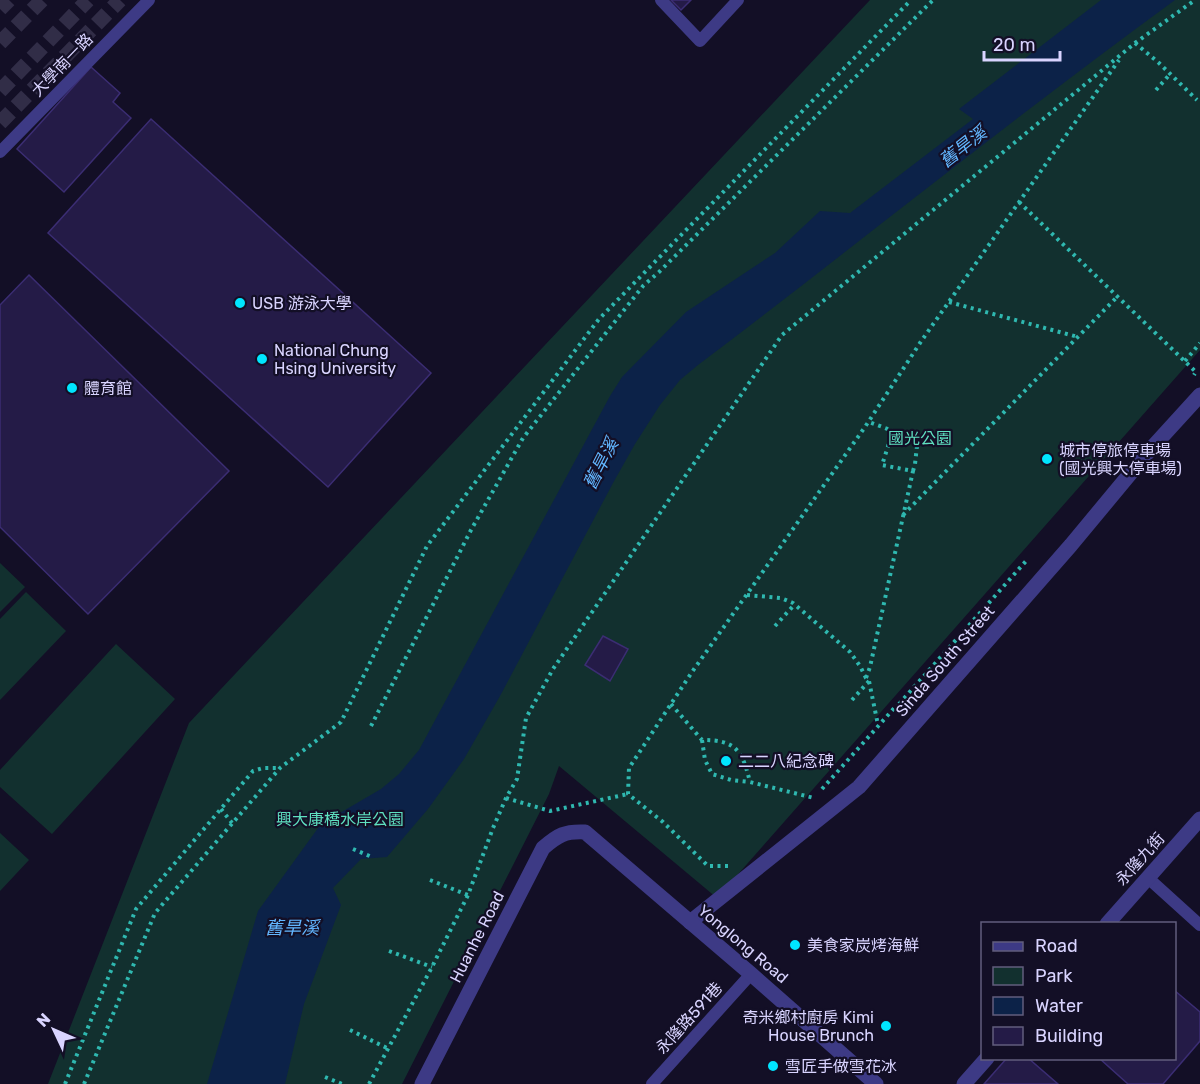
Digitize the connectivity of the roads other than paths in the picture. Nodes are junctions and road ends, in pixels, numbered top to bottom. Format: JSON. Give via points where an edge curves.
{"nodes":[{"id":1,"x":148,"y":0,"type":"edge"},
{"id":2,"x":660,"y":0,"type":"edge"},
{"id":3,"x":738,"y":0,"type":"edge"},
{"id":4,"x":0,"y":152,"type":"edge"},
{"id":5,"x":1200,"y":395,"type":"edge"},
{"id":6,"x":1200,"y":819,"type":"edge"},
{"id":7,"x":585,"y":832,"type":"joint"},
{"id":8,"x":1148,"y":878,"type":"junction"},
{"id":9,"x":690,"y":922,"type":"junction"},
{"id":10,"x":1109,"y":922,"type":"edge"},
{"id":11,"x":1200,"y":925,"type":"edge"},
{"id":12,"x":751,"y":974,"type":"junction"},
{"id":13,"x":986,"y":1060,"type":"edge"},
{"id":14,"x":422,"y":1084,"type":"edge"},
{"id":15,"x":652,"y":1084,"type":"edge"},
{"id":16,"x":876,"y":1084,"type":"edge"},
{"id":17,"x":964,"y":1084,"type":"edge"}],
"edges":[{"from":1,"to":4,"type":"lane","name":"大學南一路"},
{"from":2,"to":3,"type":"lane","via":[[700,41]]},
{"from":5,"to":9,"type":"street","name":"Sinda South Street","via":[[859,787]]},
{"from":6,"to":8,"type":"street","name":"永隆九街"},
{"from":7,"to":9,"type":"street","name":"Yonglong Road"},
{"from":7,"to":14,"type":"street","name":"Huanhe Road","via":[[564,833],[543,848]]},
{"from":8,"to":10,"type":"street","name":"永隆九街"},
{"from":8,"to":11,"type":"lane"},
{"from":9,"to":12,"type":"street","name":"Yonglong Road"},
{"from":12,"to":15,"type":"lane","name":"永隆路591巷"},
{"from":12,"to":16,"type":"street","name":"Yonglong Road"},
{"from":13,"to":17,"type":"street"}]}
